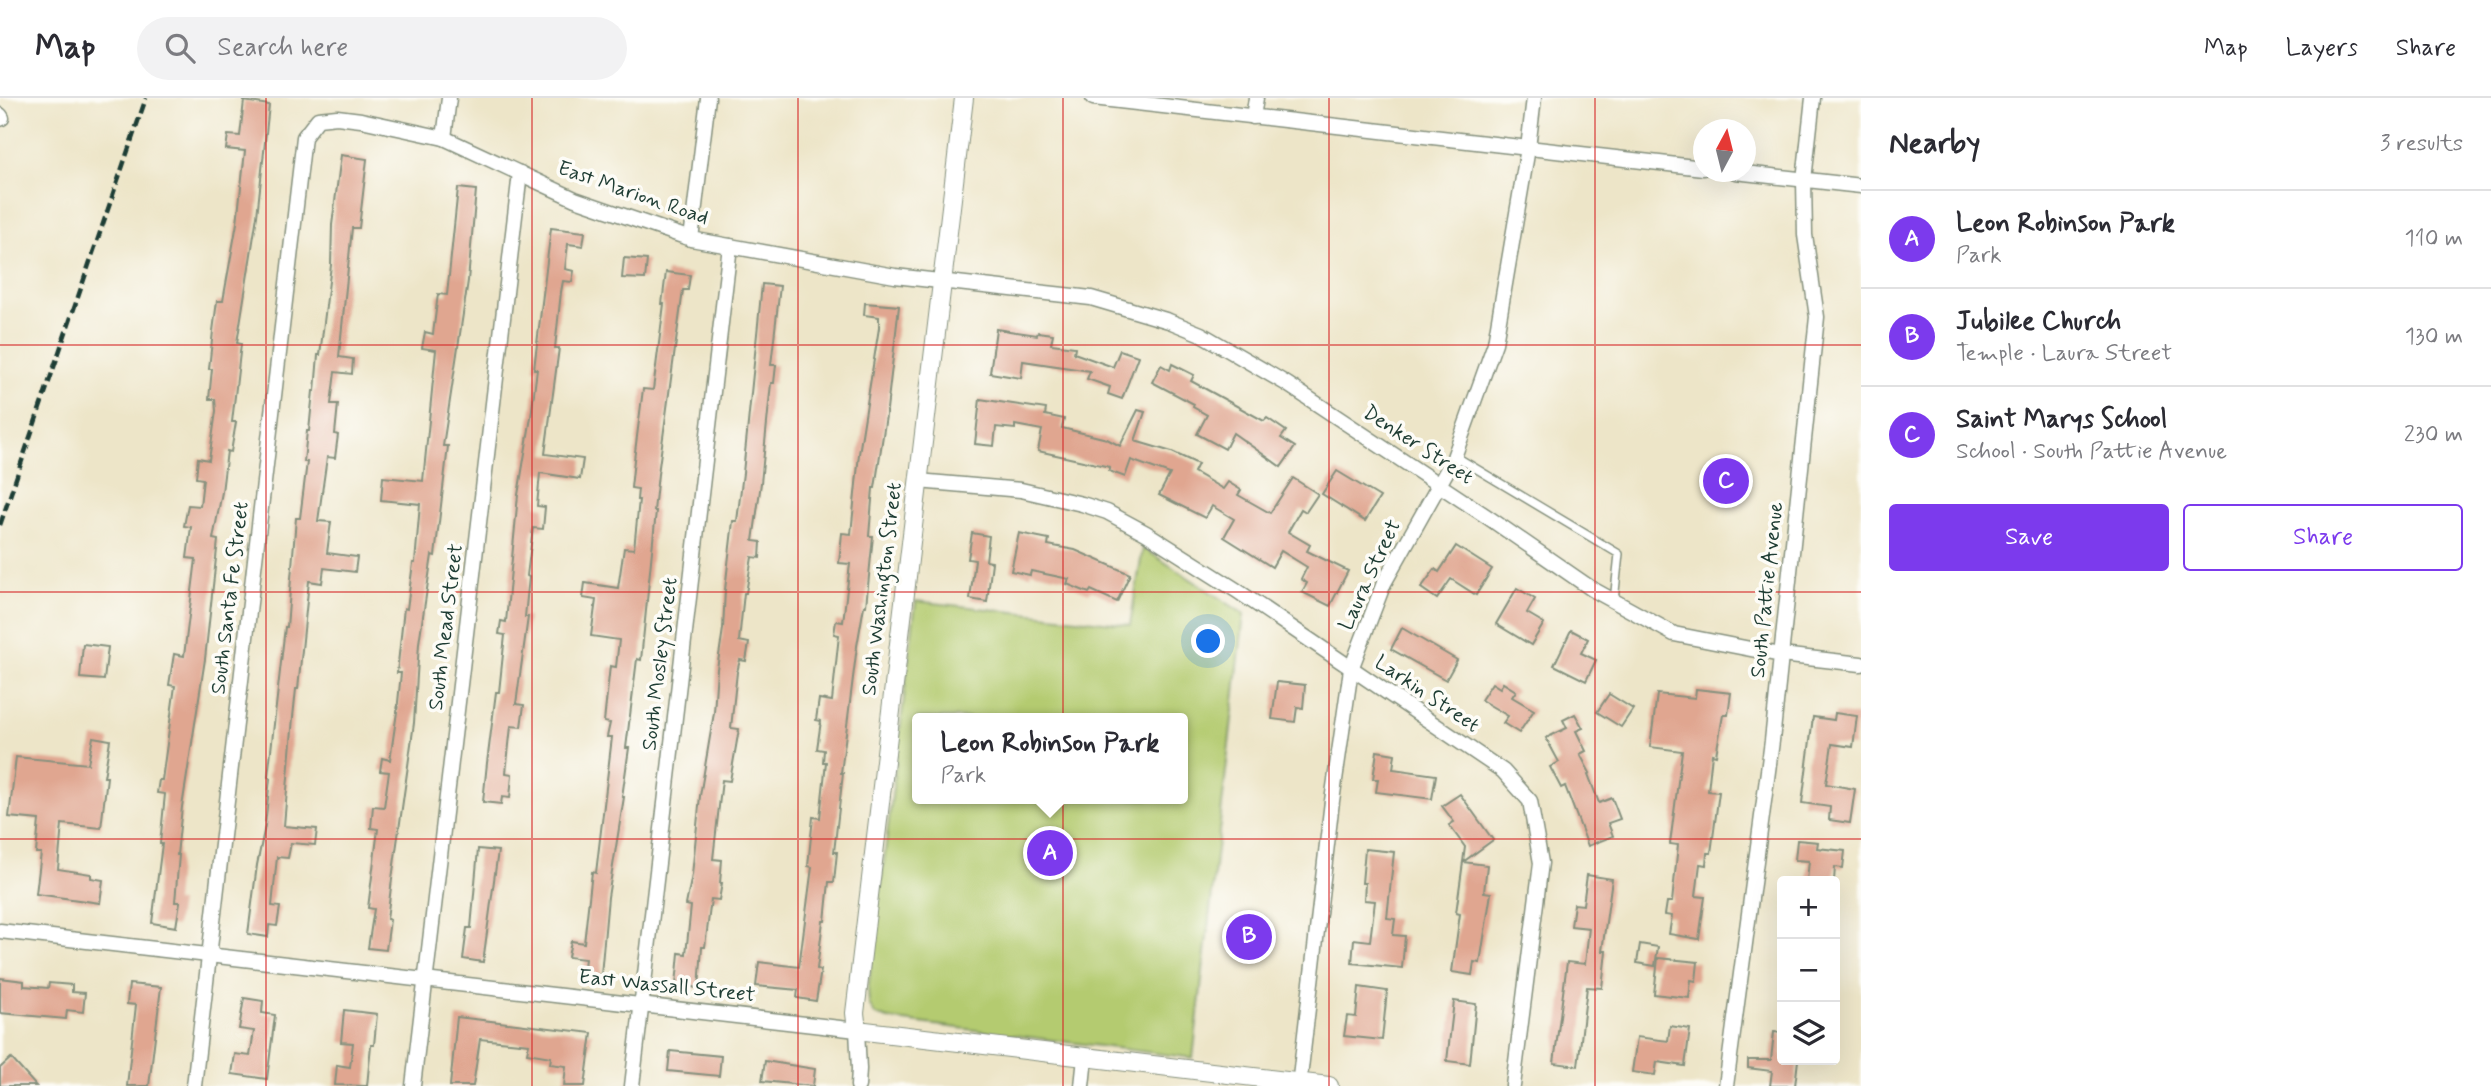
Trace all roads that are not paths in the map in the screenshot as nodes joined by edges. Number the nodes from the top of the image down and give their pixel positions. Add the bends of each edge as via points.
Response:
1 (449, 98) edge
2 (708, 98) edge
3 (964, 98) edge
4 (1093, 98) edge
5 (1256, 98) edge
6 (1534, 98) edge
7 (1813, 98) edge
8 (1116, 99) edge
9 (1253, 117) junction
10 (318, 119) joint
11 (444, 138) junction
12 (1528, 148) junction
13 (1693, 167) edge
14 (520, 173) junction
15 (1756, 174) edge
16 (1804, 180) junction
17 (1861, 186) edge
18 (691, 239) junction
19 (730, 246) junction
20 (942, 281) junction
21 (1454, 456) junction
22 (918, 481) junction
23 (1439, 484) junction
24 (1614, 601) junction
25 (1782, 655) junction
26 (1861, 664) edge
27 (1351, 669) junction
28 (0, 931) edge
29 (209, 956) junction
30 (425, 981) junction
31 (642, 1006) junction
32 (857, 1030) junction
33 (1085, 1058) junction
34 (1299, 1084) edge
35 (194, 1086) edge
36 (413, 1086) edge
37 (632, 1086) edge
38 (858, 1086) edge
39 (1082, 1086) edge
40 (1329, 1086) edge
41 (1513, 1086) edge
42 (1726, 1086) edge

1 - 11 street
2 - 18 street
3 - 20 street, South Washington Street
4 - 8 street
5 - 9 street
6 - 12 street, Laura Street
7 - 16 street, South Pattie Avenue
8 - 9 street
9 - 12 street
10 - 11 street, East Marion Road via 361,120
10 - 29 street, South Santa Fe Street via 304,137
11 - 14 street, East Marion Road
12 - 13 street
12 - 21 street, Laura Street via 1495,342
14 - 18 street, East Marion Road via 575,199
14 - 30 street, South Mead Street
15 - 16 street
16 - 17 street
16 - 25 street, South Pattie Avenue via 1805,235 1817,317
18 - 19 street, East Marion Road
19 - 20 street, East Marion Road
19 - 31 street, South Mosley Street
20 - 22 street, South Washington Street
20 - 23 street, Denker Street via 1091,298 1170,321 1287,384
21 - 23 street, Laura Street
21 - 24 lane via 1619,554
22 - 27 street, Larkin Street via 1021,490 1107,512 1236,590
22 - 32 street, South Washington Street via 855,1013
23 - 24 street, Denker Street
23 - 27 street, Laura Street via 1384,583
24 - 25 street, Denker Street via 1674,634
25 - 26 street, Denker Street
25 - 42 street, South Pattie Avenue
27 - 34 street, Laura Street
27 - 41 street, Larkin Street via 1503,771 1530,801 1541,863
28 - 29 street, East Wassall Street
29 - 30 street, East Wassall Street
29 - 35 street, South Santa Fe Street
30 - 31 street, East Wassall Street
30 - 36 street, South Mead Street
31 - 32 street, East Wassall Street
31 - 37 street, South Mosley Street
32 - 33 street, East Wassall Street
32 - 38 street, South Washington Street
33 - 34 street, East Wassall Street
33 - 39 street
34 - 40 street, East Wassall Street

